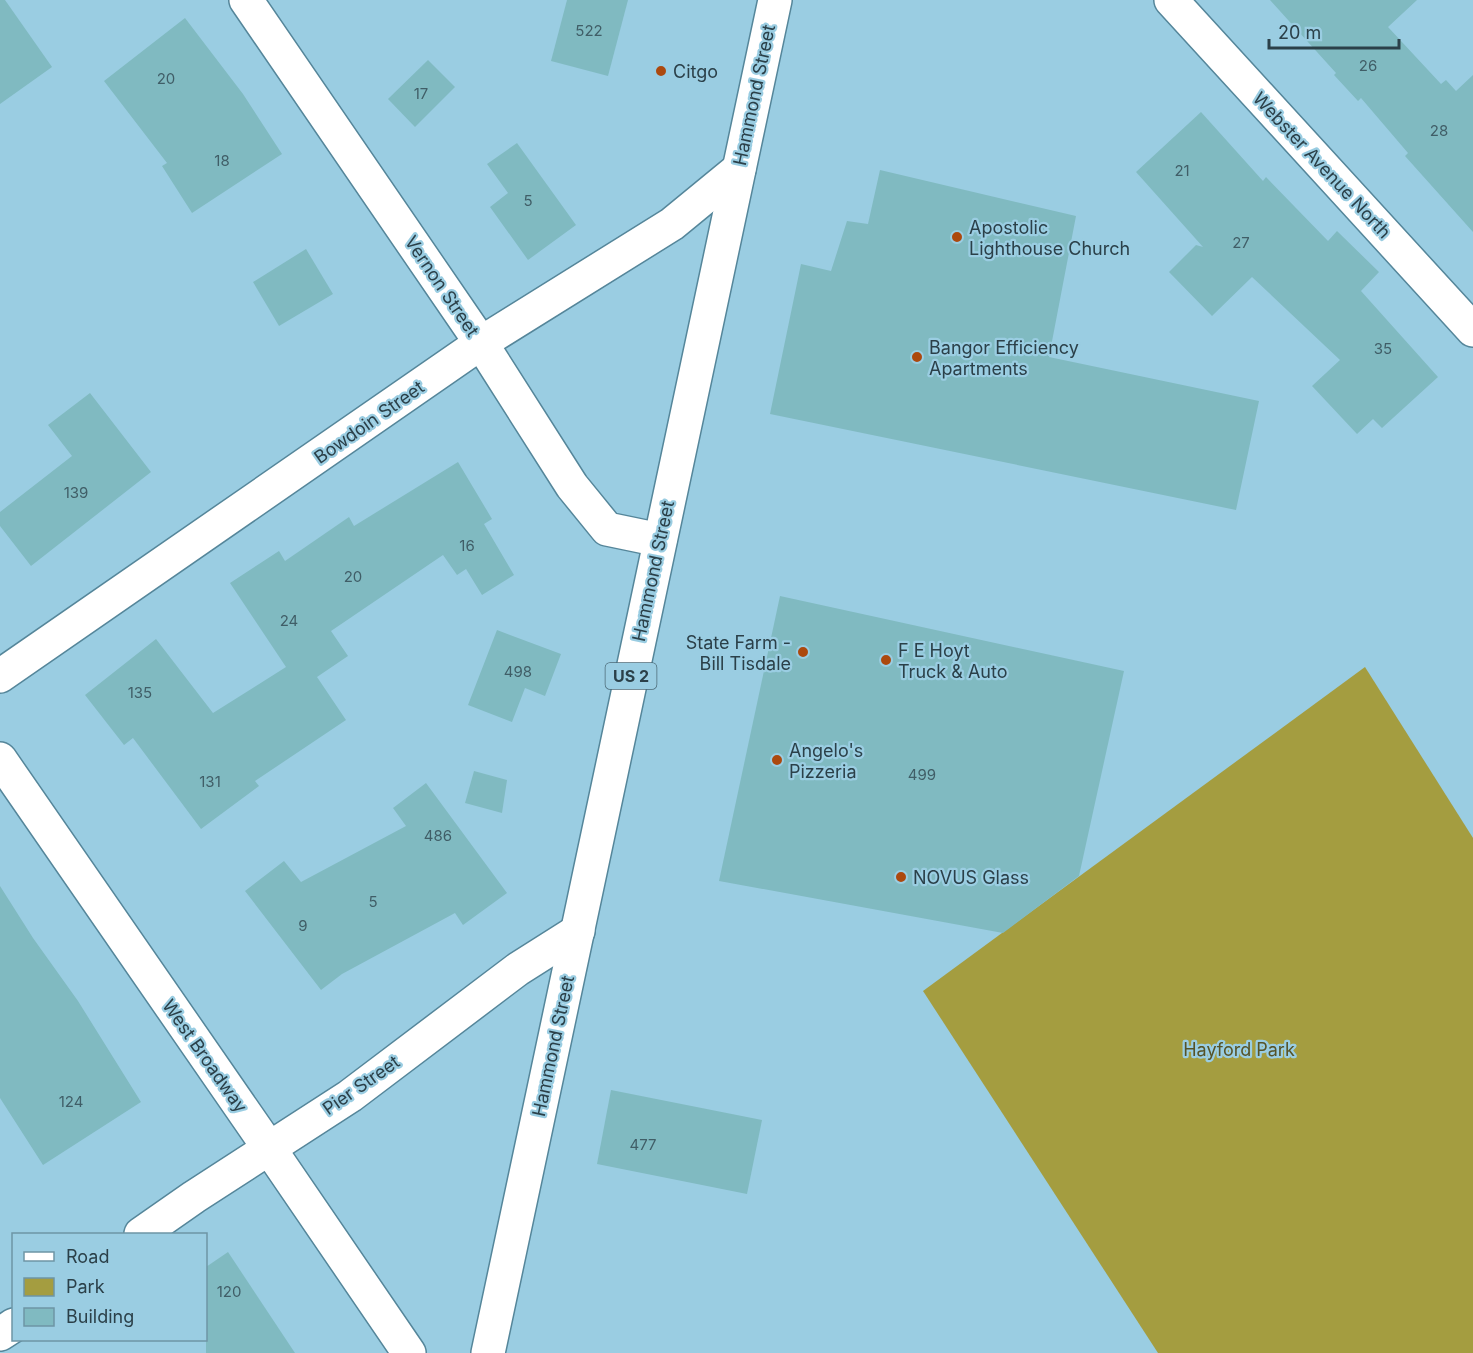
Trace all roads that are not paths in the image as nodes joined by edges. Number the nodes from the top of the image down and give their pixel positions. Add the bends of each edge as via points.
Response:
1 (246, 0) edge
2 (775, 0) edge
3 (1171, 0) edge
4 (739, 169) junction
5 (1473, 330) edge
6 (482, 344) junction
7 (660, 540) junction
8 (0, 676) edge
9 (0, 759) edge
10 (578, 931) junction
11 (269, 1148) junction
12 (142, 1233) edge
13 (409, 1353) edge
14 (488, 1353) edge

1 - 6 street, Vernon Street
2 - 4 street, Hammond Street / US 2
3 - 5 street, Webster Avenue North
4 - 6 street, Bowdoin Street via 672,224
4 - 7 street, Hammond Street / US 2
6 - 7 street, Vernon Street via 572,486 607,529
6 - 8 street, Bowdoin Street
7 - 10 street, Hammond Street / US 2
9 - 11 street, West Broadway
10 - 11 street, Pier Street via 518,969 350,1096
10 - 14 street, Hammond Street / US 2
11 - 12 street, Pier Street
11 - 13 street, West Broadway

